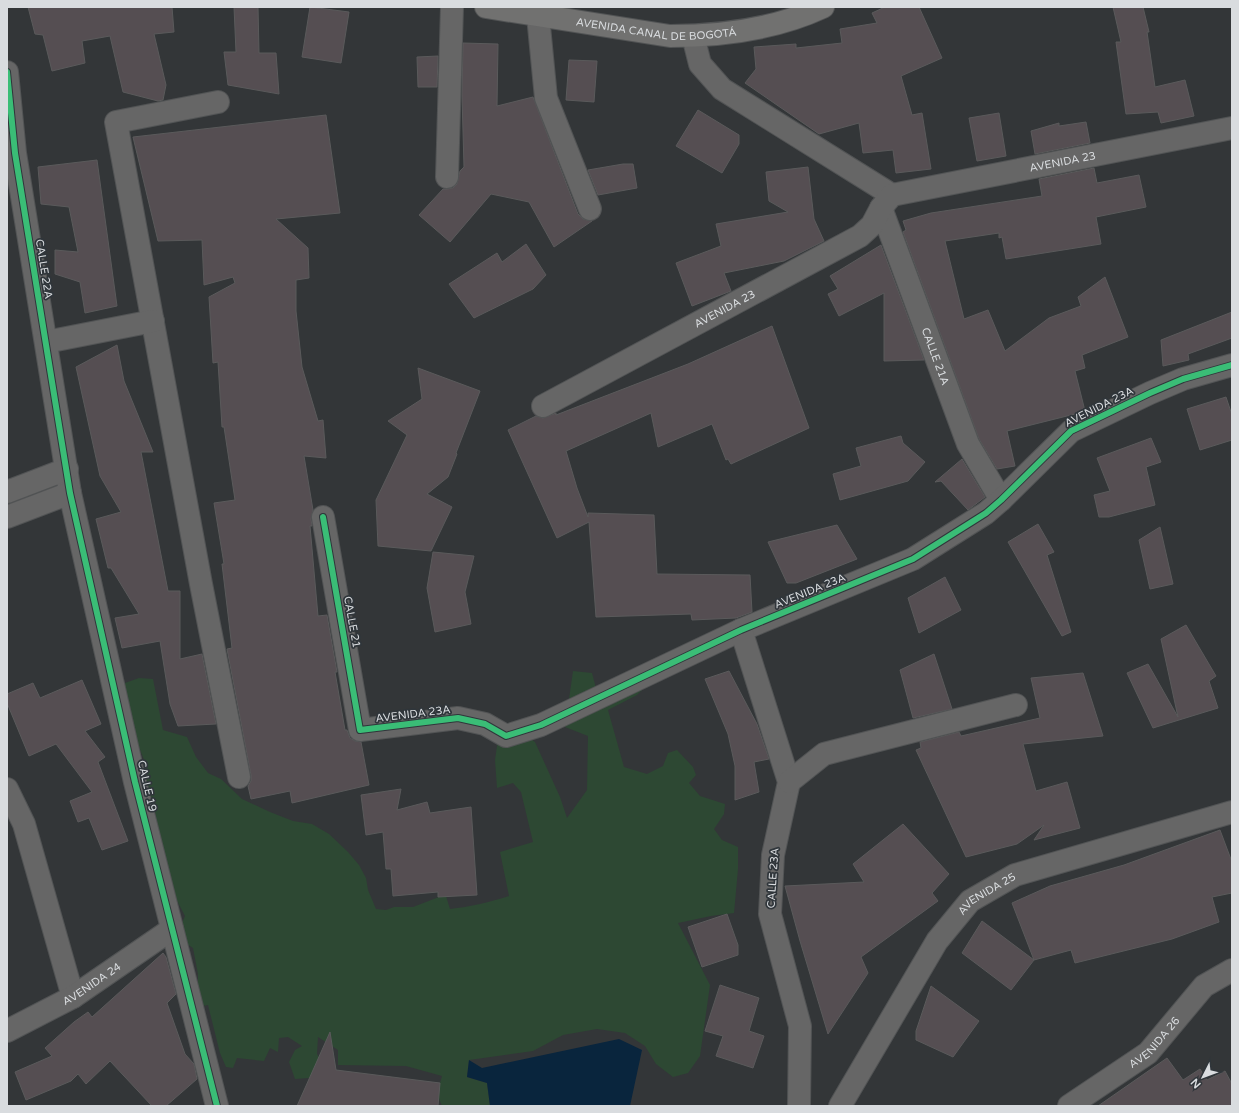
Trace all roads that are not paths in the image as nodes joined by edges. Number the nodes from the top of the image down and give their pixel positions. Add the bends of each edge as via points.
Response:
1 (452, 7) edge
2 (486, 7) edge
3 (823, 7) edge
4 (538, 16) junction
5 (693, 36) junction
6 (7, 72) edge
7 (218, 102) dead end
8 (1232, 128) edge
9 (447, 177) dead end
10 (886, 201) junction
11 (590, 209) dead end
12 (153, 321) junction
13 (46, 342) junction
14 (1232, 365) edge
15 (543, 406) dead end
16 (67, 469) junction
17 (7, 492) edge
18 (70, 493) junction
19 (1001, 500) junction
20 (7, 517) edge
21 (323, 517) dead end
22 (741, 630) junction
23 (1016, 705) dead end
24 (360, 730) joint
25 (239, 777) dead end
26 (790, 782) junction
27 (7, 790) edge
28 (1232, 812) edge
29 (172, 929) junction
30 (1232, 970) edge
31 (73, 997) junction
32 (7, 1031) edge
33 (217, 1106) edge
34 (798, 1106) edge
35 (840, 1106) edge
36 (1069, 1106) edge

1 - 9 street
2 - 4 main road, AVENIDA CANAL DE BOGOTÁ
3 - 5 main road, AVENIDA CANAL DE BOGOTÁ via 770,25
4 - 5 main road, AVENIDA CANAL DE BOGOTÁ via 670,36
4 - 11 street via 546,98
5 - 10 street via 700,64 722,89
6 - 13 street, CALLE 22A via 15,153
7 - 12 street via 116,122
8 - 10 street, AVENIDA 23
10 - 15 street, AVENIDA 23 via 872,225 860,236
10 - 19 street, CALLE 21A via 968,444
12 - 13 street
12 - 25 street via 199,576
13 - 16 street, CALLE 22A
14 - 19 street, AVENIDA 23A via 1182,379 1071,431
16 - 17 street
16 - 18 street, CALLE 19
18 - 20 street
18 - 29 street, CALLE 19 via 135,782
19 - 22 street, AVENIDA 23A via 986,513 913,560
21 - 24 street, CALLE 21
22 - 24 street, AVENIDA 23A via 541,725 506,736 485,724 458,718
22 - 26 street
23 - 26 street via 824,754
26 - 34 street, CALLE 23A via 773,856 770,914 800,1026
27 - 31 street via 24,824
28 - 35 street, AVENIDA 25 via 1016,875 970,901 937,941
29 - 31 street, AVENIDA 24
29 - 33 street, CALLE 19
30 - 36 street, AVENIDA 26 via 1204,986 1148,1053
31 - 32 street, AVENIDA 24

